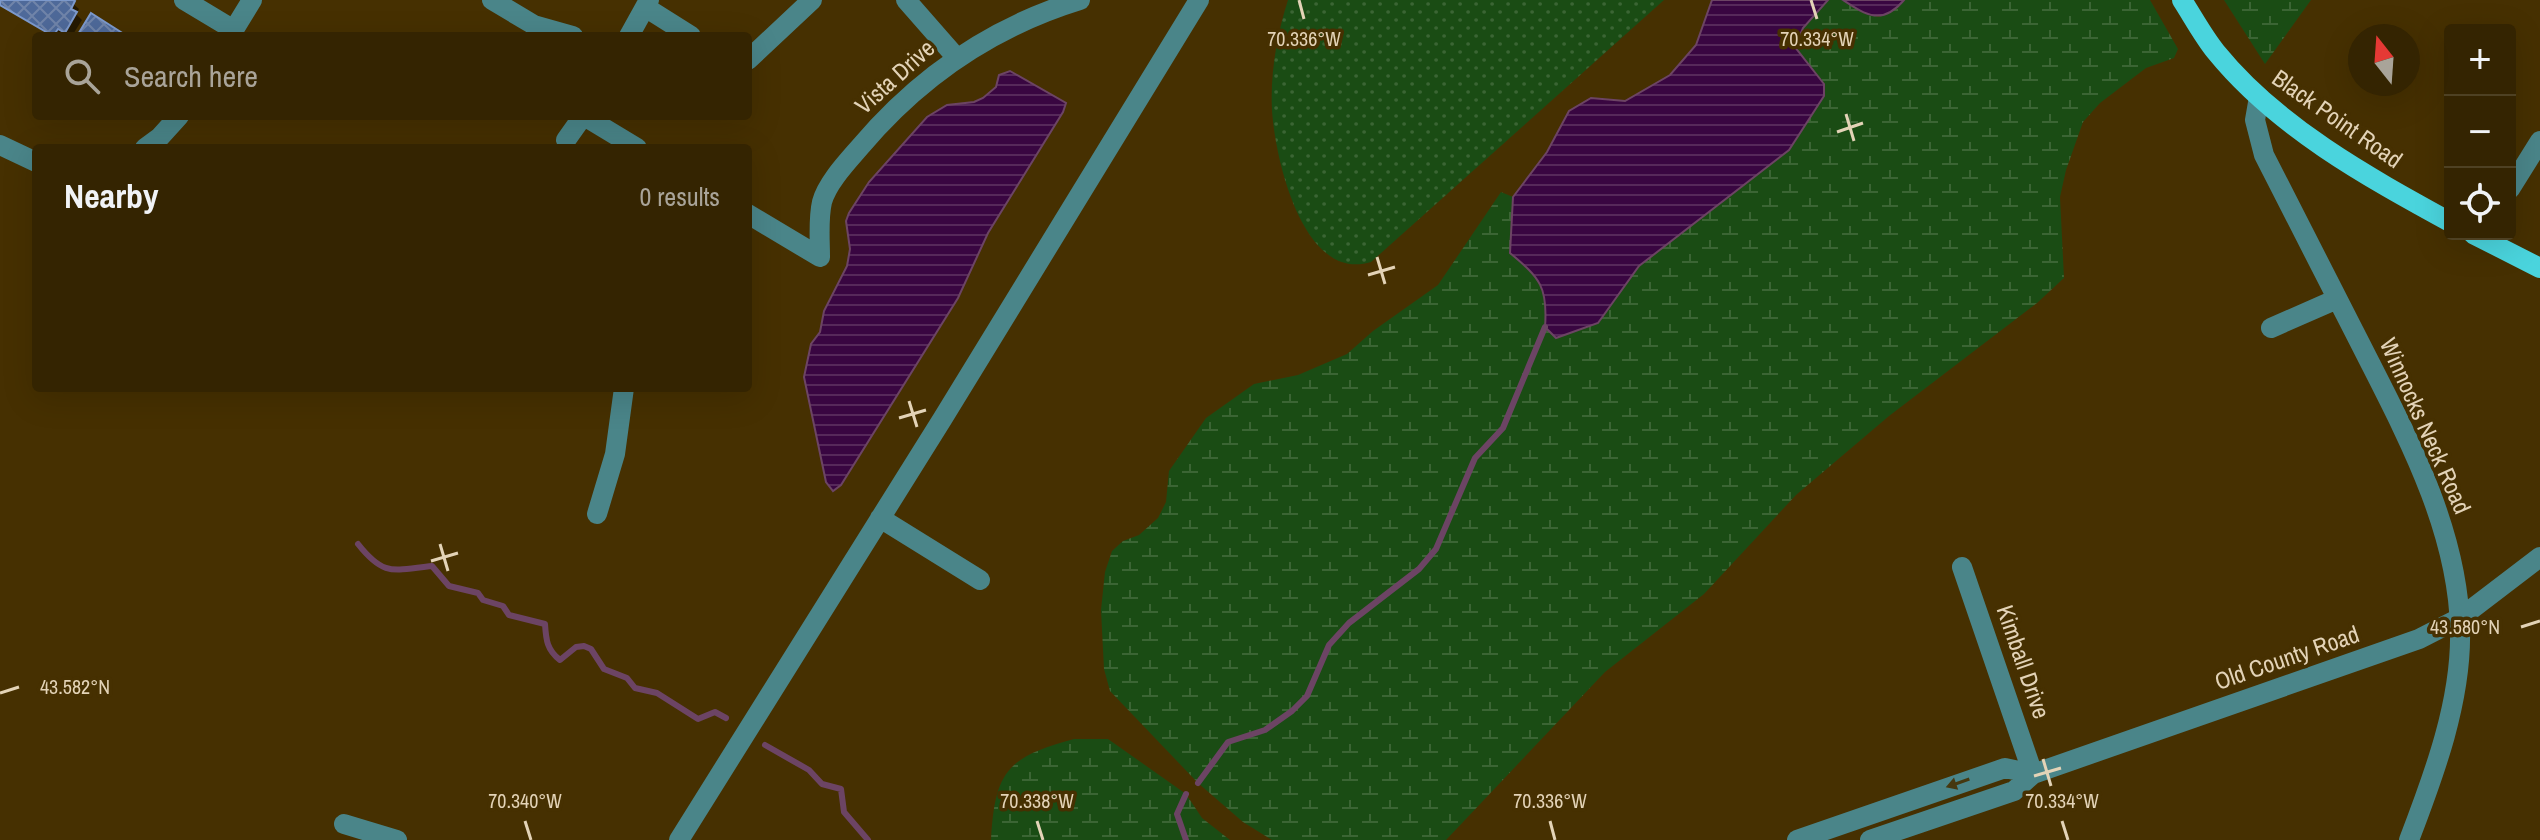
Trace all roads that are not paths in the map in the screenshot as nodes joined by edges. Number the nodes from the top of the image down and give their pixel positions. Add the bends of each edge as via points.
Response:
1 (184, 0) edge
2 (252, 0) edge
3 (492, 0) edge
4 (812, 0) edge
5 (906, 0) edge
6 (1080, 0) edge
7 (1199, 0) edge
8 (2182, 0) edge
9 (647, 4) edge
10 (231, 32) edge
11 (233, 32) edge
12 (559, 32) edge
13 (631, 32) edge
14 (686, 32) edge
15 (752, 56) edge
16 (956, 57) junction
17 (2259, 97) junction
18 (175, 120) edge
19 (580, 120) edge
20 (590, 120) edge
21 (566, 140) dead end
22 (2540, 141) edge
23 (150, 144) edge
24 (630, 144) edge
25 (0, 145) edge
26 (32, 160) edge
27 (2516, 179) edge
28 (752, 216) edge
29 (2444, 219) edge
30 (2488, 240) edge
31 (2540, 268) edge
32 (2337, 299) junction
33 (2271, 328) dead end
34 (623, 392) edge
35 (597, 514) dead end
36 (880, 518) junction
37 (2540, 557) edge
38 (1962, 567) dead end
39 (980, 580) dead end
40 (2460, 618) junction
41 (2033, 774) junction
42 (1898, 804) junction
43 (344, 824) dead end
44 (1908, 827) junction
45 (397, 840) edge
46 (679, 840) edge
47 (1797, 840) edge
48 (1870, 840) edge
49 (2409, 840) edge

1 - 10 street
2 - 11 street
3 - 12 street via 534,25
4 - 15 street
5 - 16 street
6 - 16 street, Vista Drive via 1009,27
7 - 36 street
8 - 17 main road, Black Point Road via 2215,51
9 - 13 street
9 - 14 street
16 - 28 street, Vista Drive via 885,118 850,158 822,202 820,257
17 - 29 main road, Black Point Road via 2334,153
17 - 32 street, Winnocks Neck Road via 2255,120 2264,155
18 - 23 street
19 - 21 street
20 - 24 street
22 - 27 street
25 - 26 street
30 - 31 main road
32 - 33 street
32 - 40 street, Winnocks Neck Road via 2419,464 2450,556
34 - 35 street via 615,454
36 - 39 street
36 - 46 street
37 - 40 street, Old County Road
38 - 41 street, Kimball Drive
40 - 41 street, Old County Road via 2361,661
40 - 49 street, Winnocks Neck Road via 2445,733
41 -> 42 street, Old County Road via 2005,768
41 - 44 street, Old County Road via 2014,791
42 - 44 street
42 - 47 street, Old County Road
43 - 45 street
44 - 48 street, Old County Road

